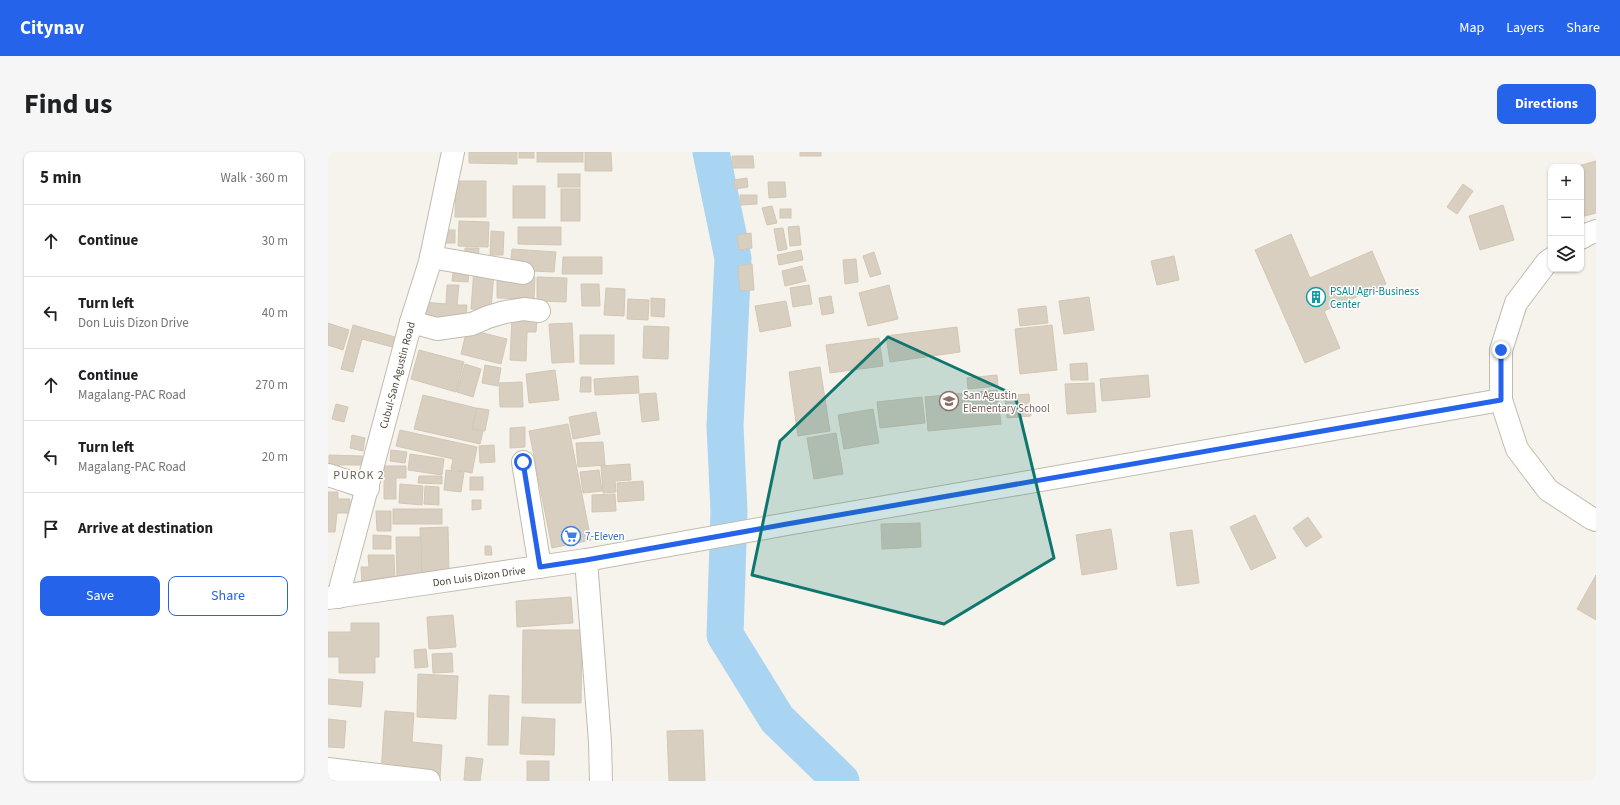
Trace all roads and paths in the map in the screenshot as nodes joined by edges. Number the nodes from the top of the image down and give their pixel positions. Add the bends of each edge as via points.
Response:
1 (453, 152) edge
2 (1596, 231) edge
3 (1584, 236) edge
4 (431, 257) junction
5 (1548, 261) edge
6 (523, 273) dead end
7 (539, 311) dead end
8 (411, 322) junction
9 (1501, 400) junction
10 (523, 462) dead end
11 (328, 475) edge
12 (368, 488) junction
13 (1596, 520) edge
14 (586, 560) junction
15 (540, 567) junction
16 (333, 598) edge
17 (328, 769) edge
18 (429, 781) edge
19 (601, 781) edge

1 - 4 street, Cubul-San Agustin Road
2 - 3 street
4 - 6 street
4 - 8 street, Cubul-San Agustin Road
5 - 9 street via 1516,303 1501,350
7 - 8 street via 524,309 506,312 472,324 437,329
8 - 12 street, Cubul-San Agustin Road
9 - 13 street via 1517,449 1548,490
9 - 14 street, Don Luis Dizon Drive
10 - 15 street
11 - 12 street
12 - 16 street, Cubul-San Agustin Road
14 - 15 street, Don Luis Dizon Drive
14 - 19 street
15 - 16 street, Don Luis Dizon Drive
17 - 18 street

